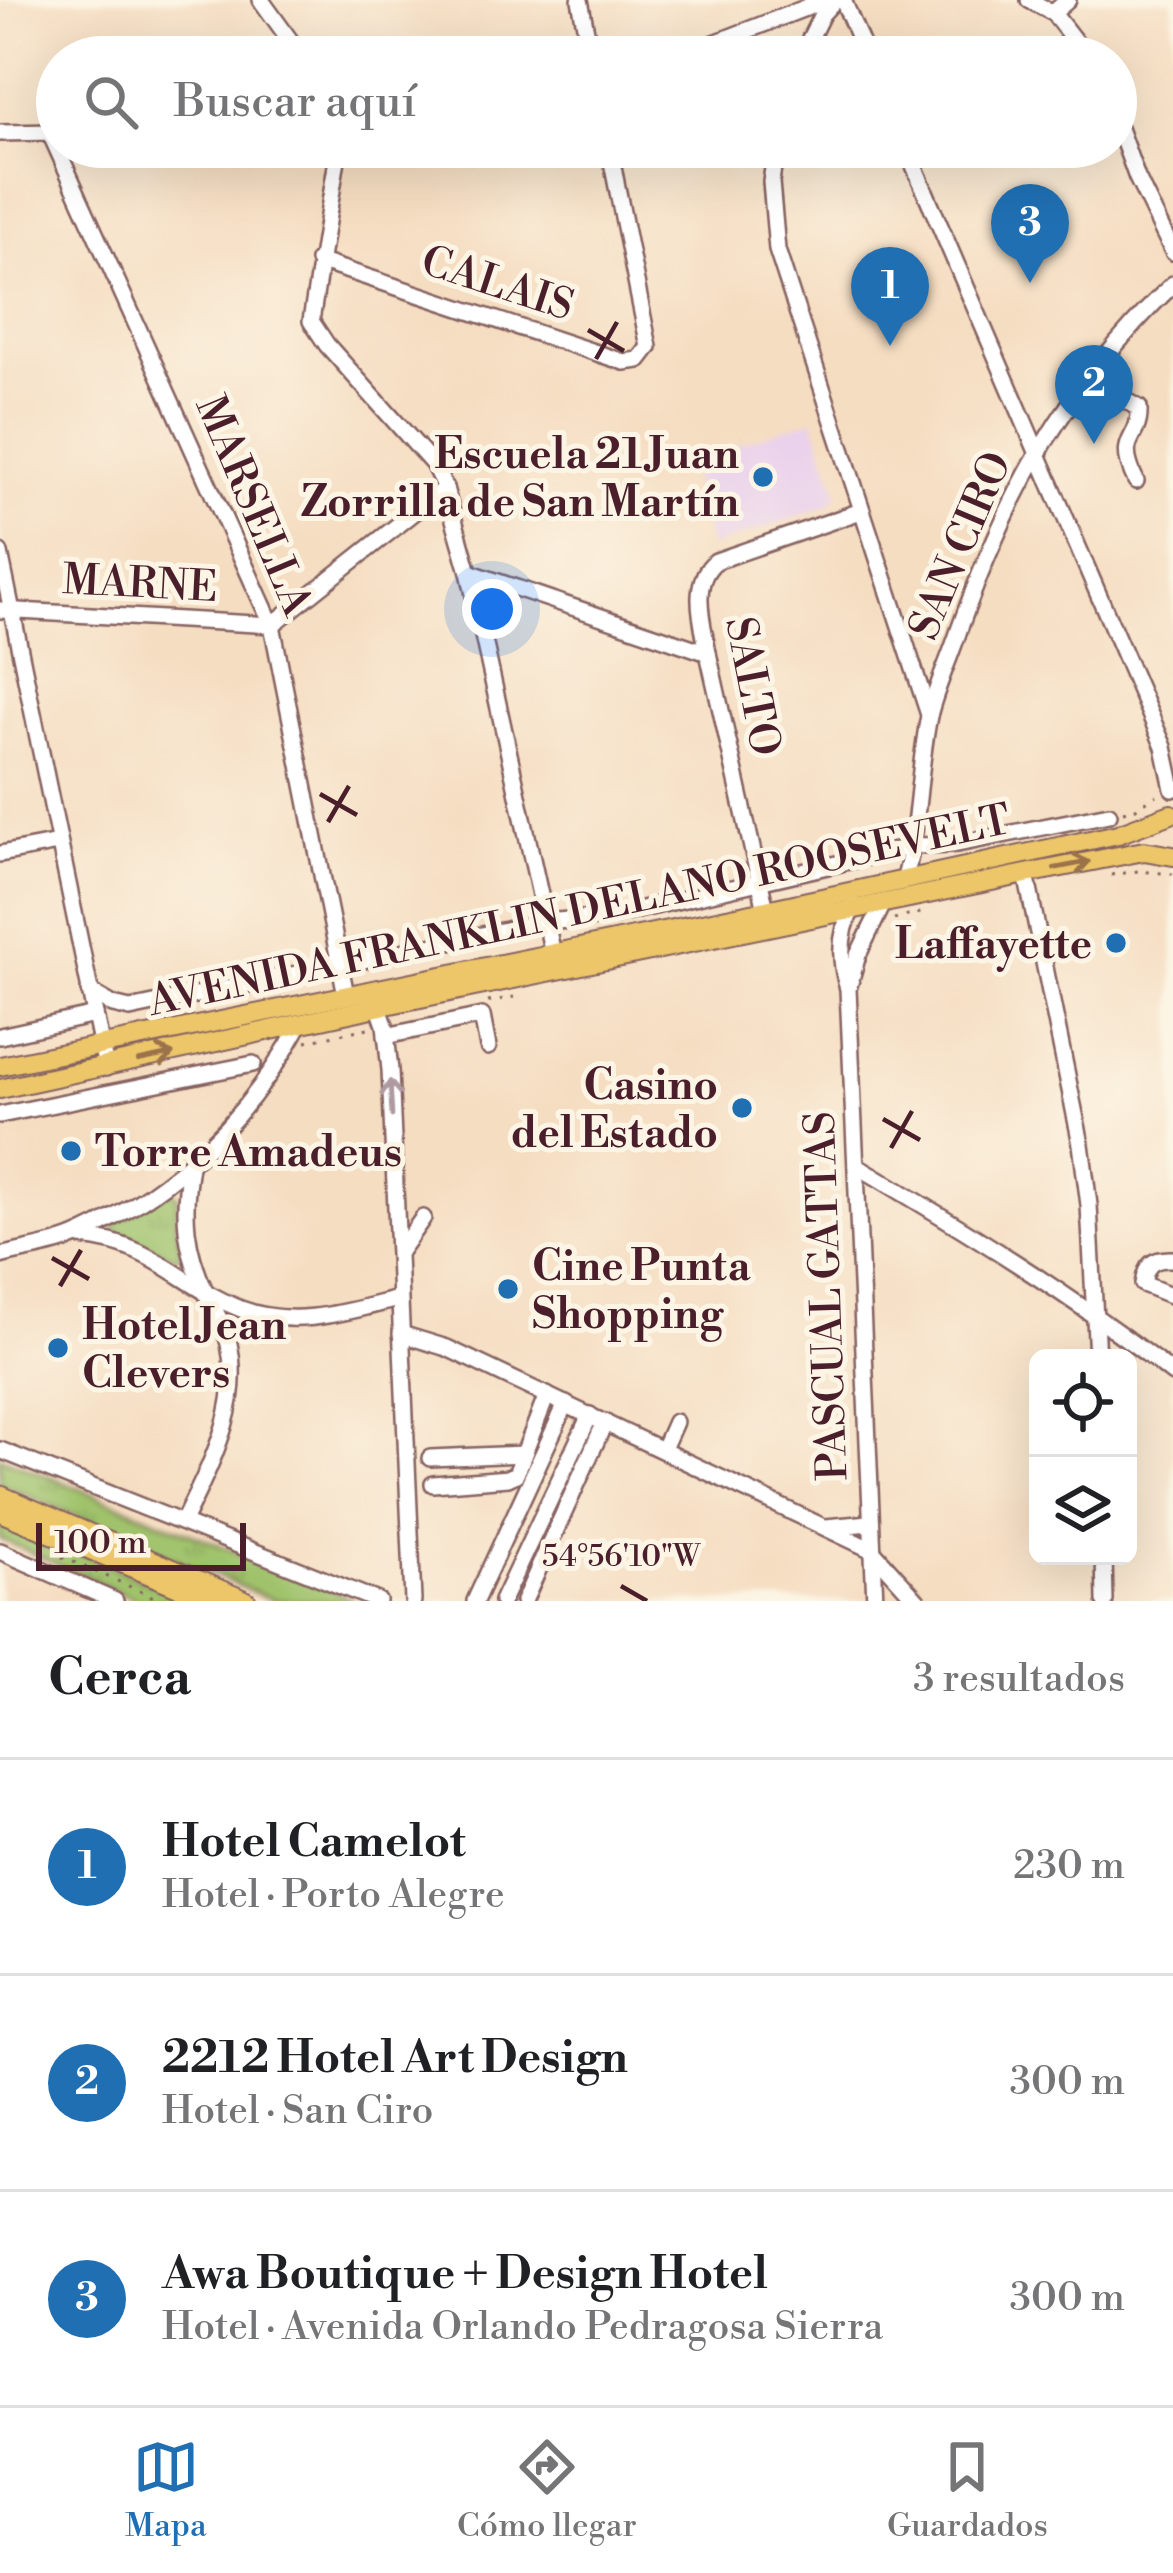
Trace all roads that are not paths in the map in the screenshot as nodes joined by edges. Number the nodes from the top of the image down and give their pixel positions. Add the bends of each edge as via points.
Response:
1 (261, 0) edge
2 (580, 0) edge
3 (835, 0) edge
4 (1029, 0) edge
5 (1068, 0) edge
6 (1053, 13) junction
7 (287, 36) edge
8 (587, 36) edge
9 (736, 36) edge
10 (811, 36) edge
11 (855, 36) edge
12 (1071, 36) edge
13 (36, 132) edge
14 (0, 133) edge
15 (70, 168) edge
16 (335, 168) edge
17 (613, 168) edge
18 (773, 168) edge
19 (915, 168) edge
20 (1133, 168) edge
21 (1173, 252) edge
22 (318, 261) junction
23 (1173, 284) edge
24 (1087, 378) junction
25 (1037, 452) junction
26 (1136, 481) dead end
27 (445, 488) junction
28 (862, 511) junction
29 (0, 554) edge
30 (469, 572) junction
31 (6, 611) edge
32 (272, 625) junction
33 (708, 653) junction
34 (929, 715) junction
35 (1168, 753) edge
36 (1173, 789) edge
37 (1172, 813) edge
38 (1109, 814) dead end
39 (58, 844) junction
40 (914, 845) junction
41 (0, 854) edge
42 (1173, 854) edge
43 (928, 874) junction
44 (1026, 874) junction
45 (905, 878) junction
46 (759, 882) junction
47 (884, 904) junction
48 (766, 910) junction
49 (851, 910) junction
50 (544, 922) junction
51 (553, 954) junction
52 (340, 968) junction
53 (848, 989) junction
54 (89, 991) junction
55 (346, 995) junction
56 (94, 1015) junction
57 (381, 1015) junction
58 (300, 1024) junction
59 (0, 1036) edge
60 (247, 1038) junction
61 (101, 1044) junction
62 (488, 1047) dead end
63 (253, 1064) junction
64 (0, 1066) edge
65 (106, 1068) junction
66 (0, 1089) edge
67 (260, 1089) junction
68 (0, 1115) edge
69 (856, 1165) junction
70 (190, 1166) junction
71 (397, 1216) junction
72 (77, 1237) junction
73 (398, 1255) junction
74 (0, 1256) edge
75 (1173, 1259) edge
76 (204, 1288) junction
77 (1173, 1296) edge
78 (398, 1299) junction
79 (1096, 1314) junction
80 (401, 1334) junction
81 (1097, 1349) edge
82 (1173, 1374) edge
83 (547, 1395) junction
84 (566, 1404) junction
85 (597, 1419) junction
86 (675, 1421) dead end
87 (663, 1449) junction
88 (0, 1450) edge
89 (523, 1454) junction
90 (430, 1458) dead end
91 (433, 1484) dead end
92 (0, 1495) edge
93 (0, 1512) edge
94 (183, 1522) junction
95 (870, 1522) junction
96 (826, 1527) junction
97 (872, 1550) junction
98 (0, 1551) edge
99 (1104, 1565) edge
100 (115, 1601) edge
101 (212, 1601) edge
102 (247, 1601) edge
103 (378, 1601) edge
104 (413, 1601) edge
105 (475, 1601) edge
106 (502, 1601) edge
107 (524, 1601) edge
108 (874, 1601) edge
109 (918, 1601) edge
110 (1105, 1601) edge

1 - 7 street
2 - 8 street
3 - 9 street
3 - 10 street
3 - 11 street
4 - 6 street
5 - 6 street
6 - 12 street
13 - 14 street
15 - 32 street, MARSELLA
16 - 22 street
17 - 22 street, CALAIS via 649,347 639,360 624,362
18 - 28 street via 777,250
19 - 25 street
20 - 21 street
22 - 27 street via 310,321 434,464
23 - 24 street, SAN CIRO
24 - 25 street, SAN CIRO
24 - 26 street via 1138,408 1125,444
25 - 34 street, SAN CIRO via 998,526
25 - 35 street
27 - 30 street
27 - 32 street, MARNE
28 - 33 street, SALTO via 706,568
28 - 34 street
29 - 31 street
30 - 33 street
30 - 50 street
31 - 32 street, MARNE
31 - 39 street
32 - 52 street, MARSELLA
33 - 46 street, SALTO
34 - 40 street, SAN CIRO
35 - 36 street
37 - 42 main road via 1166,834
37 - 43 main road, AVENIDA FRANKLIN DELANO ROOSEVELT via 1118,834
38 - 40 street, AVENIDA FRANKLIN DELANO ROOSEVELT
39 - 41 street
39 - 54 street
40 - 45 street, SAN CIRO
40 - 46 street, AVENIDA FRANKLIN DELANO ROOSEVELT
44 -> 42 main road, AVENIDA FRANKLIN DELANO ROOSEVELT via 1144,851
43 - 45 main road, AVENIDA FRANKLIN DELANO ROOSEVELT
43 - 49 street via 867,895
44 - 47 main road, AVENIDA FRANKLIN DELANO ROOSEVELT
44 - 79 street via 1081,1144
45 - 48 main road, AVENIDA FRANKLIN DELANO ROOSEVELT
46 - 48 street, SALTO
46 - 50 street, AVENIDA FRANKLIN DELANO ROOSEVELT via 607,917
47 - 49 main road, AVENIDA FRANKLIN DELANO ROOSEVELT
47 - 53 street, PASCUAL GATTAS
48 - 51 main road, AVENIDA FRANKLIN DELANO ROOSEVELT
49 - 53 street, PASCUAL GATTAS via 842,929
49 - 57 main road, AVENIDA FRANKLIN DELANO ROOSEVELT
50 - 51 street
50 - 52 street, AVENIDA FRANKLIN DELANO ROOSEVELT
51 - 57 main road, AVENIDA FRANKLIN DELANO ROOSEVELT
52 - 54 street, AVENIDA FRANKLIN DELANO ROOSEVELT via 130,1009
52 - 55 street, MARSELLA
53 - 69 street, PASCUAL GATTAS
54 - 56 street
55 - 57 main road, AVENIDA FRANKLIN DELANO ROOSEVELT
55 - 61 main road, AVENIDA FRANKLIN DELANO ROOSEVELT
56 - 59 street, AVENIDA FRANKLIN DELANO ROOSEVELT
56 - 61 street
57 - 58 main road, AVENIDA FRANKLIN DELANO ROOSEVELT
57 - 62 street via 482,1010
71 -> 57 street
58 - 60 main road, AVENIDA FRANKLIN DELANO ROOSEVELT
58 - 67 street
60 - 63 street
65 -> 60 main road, AVENIDA FRANKLIN DELANO ROOSEVELT
61 - 64 main road, AVENIDA FRANKLIN DELANO ROOSEVELT
61 - 65 street
63 - 67 street
63 - 68 street
65 - 66 main road, AVENIDA FRANKLIN DELANO ROOSEVELT
67 - 70 street
69 - 79 street
69 - 95 street, PASCUAL GATTAS
70 - 72 street
70 - 76 street via 185,1231
71 - 73 street
71 - 73 street via 423,1218
72 - 74 street
72 - 76 street via 136,1249
73 - 78 street
75 - 77 street via 1155,1260 1144,1284
76 - 78 street via 242,1310 299,1319
76 - 94 street via 228,1339 229,1408
78 - 80 street
79 - 81 street
79 - 82 street
80 - 83 street
80 - 104 street
83 - 84 street
83 - 89 street
84 - 85 street
84 - 105 street
85 - 87 street
85 - 106 street
85 - 107 street
86 - 87 street
87 - 96 street
88 - 94 street
89 - 90 street
89 - 91 street via 508,1478
92 - 102 main road
93 - 101 main road
94 - 103 street
95 - 96 street
95 - 97 street, PASCUAL GATTAS
96 - 97 street
97 - 108 street, PASCUAL GATTAS
97 - 109 street
98 - 100 street
99 - 110 street

